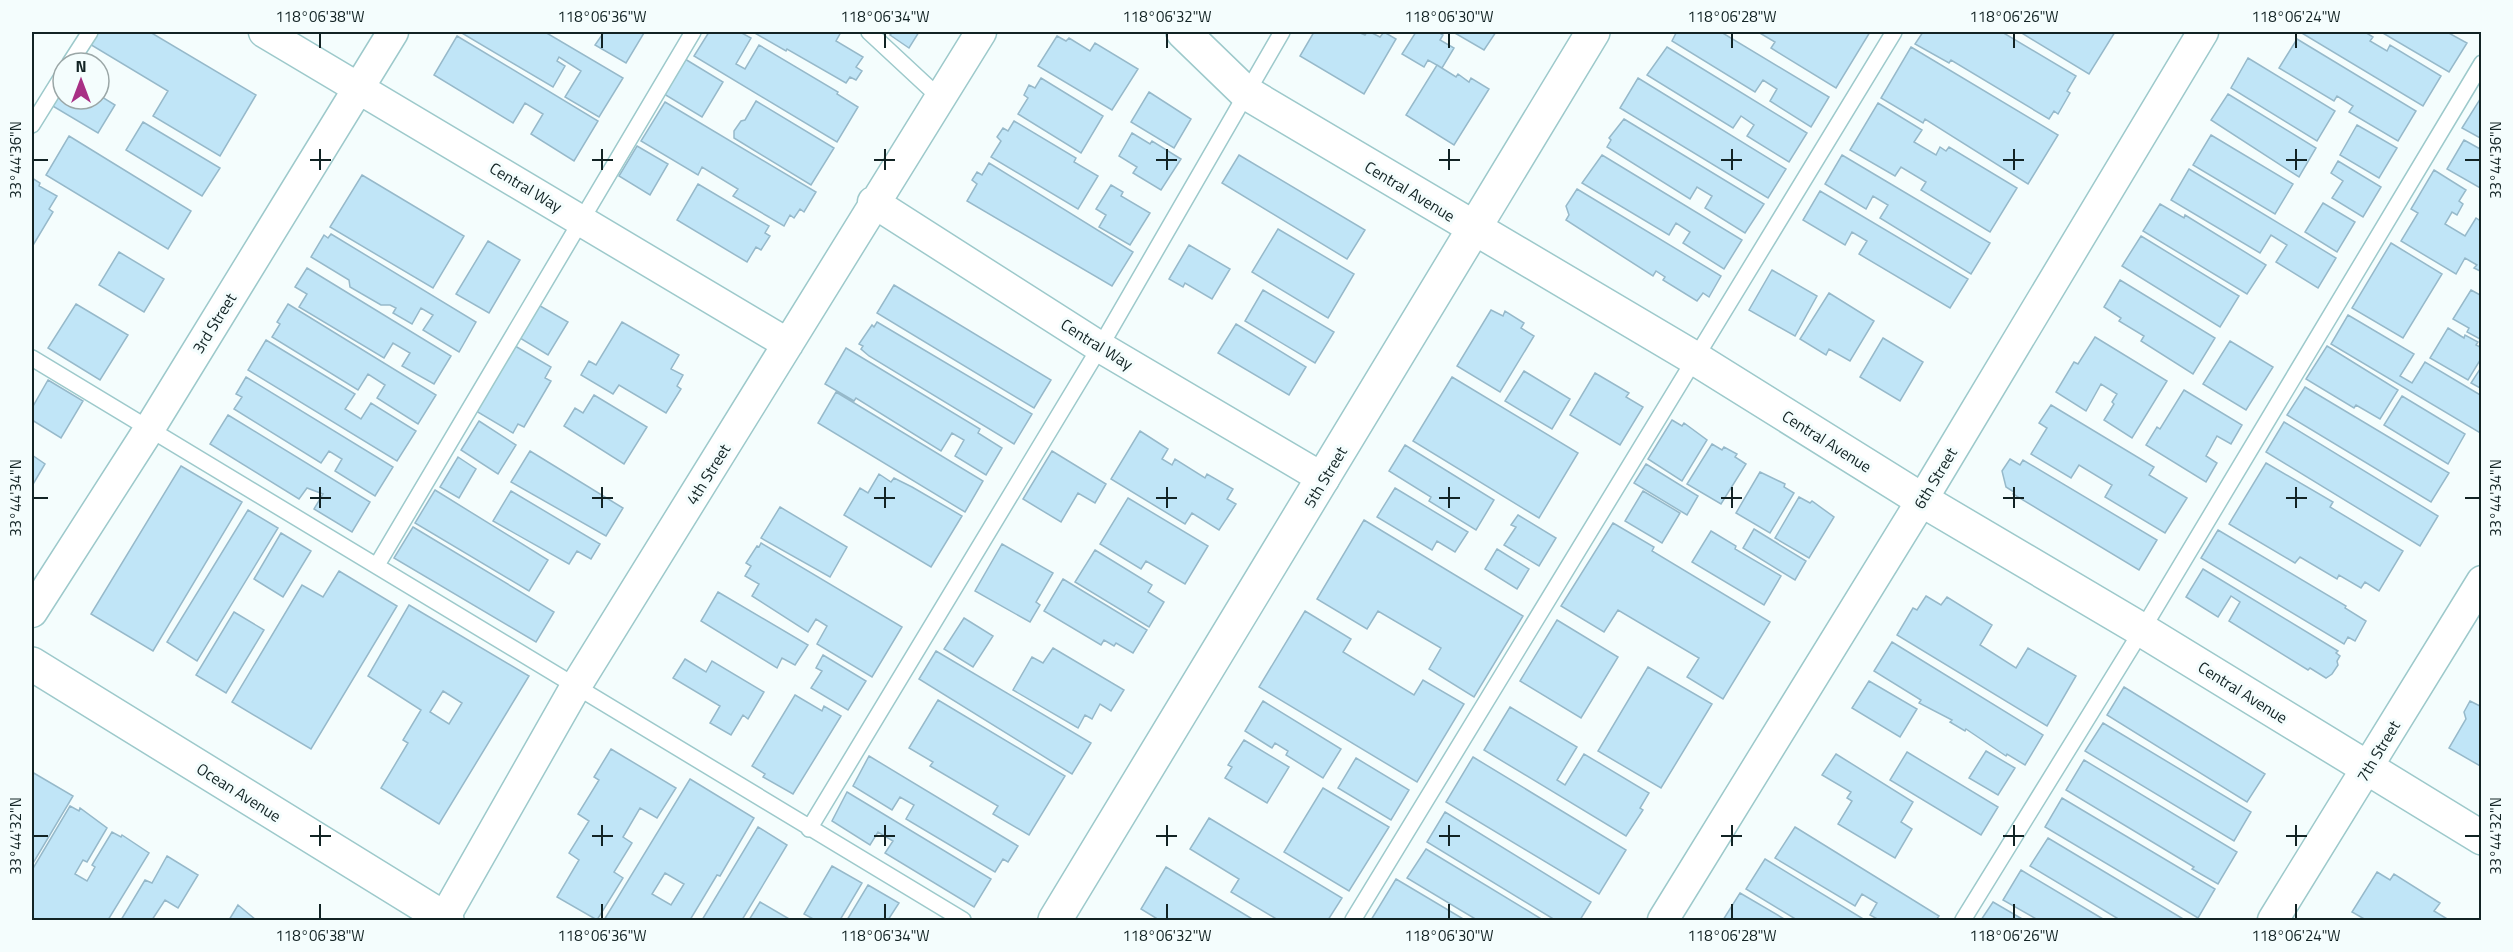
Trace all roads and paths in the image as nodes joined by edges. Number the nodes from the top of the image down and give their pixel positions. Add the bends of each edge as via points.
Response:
1 (90, 32) edge
2 (264, 32) edge
3 (393, 32) edge
4 (693, 32) edge
5 (869, 32) edge
6 (981, 32) edge
7 (1184, 32) edge
8 (1282, 32) edge
9 (1593, 32) edge
10 (1894, 32) edge
11 (2203, 32) edge
12 (78, 51) edge
13 (2481, 63) edge
14 (358, 88) junction
15 (1245, 92) junction
16 (51, 94) edge
17 (940, 98) junction
18 (32, 125) edge
19 (873, 202) junction
20 (581, 220) junction
21 (1472, 228) junction
22 (788, 344) junction
23 (1100, 347) junction
24 (32, 358) edge
25 (1696, 359) junction
26 (148, 431) junction
27 (1324, 479) junction
28 (1922, 500) junction
29 (377, 565) junction
30 (2481, 581) edge
31 (32, 612) edge
32 (2142, 630) junction
33 (32, 664) edge
34 (576, 686) junction
35 (2367, 769) junction
36 (809, 828) junction
37 (2481, 838) edge
38 (444, 920) edge
39 (963, 921) edge
40 (1055, 921) edge
41 (1353, 921) edge
42 (1663, 921) edge
43 (1963, 921) edge
44 (2273, 921) edge

1 - 12 lane
2 - 14 street, Central Way
3 - 14 street, 3rd Street
4 - 20 lane
5 - 17 lane
6 - 17 street, 4th Street
7 - 15 street, Central Avenue
8 - 15 lane
9 - 21 street, 5th Street
10 - 25 lane
11 - 28 street, 6th Street
13 - 32 lane
14 - 20 street, Central Way
14 - 26 street, 3rd Street
15 - 21 street, Central Avenue
15 - 23 lane
16 - 18 lane
17 - 19 street, 4th Street
19 - 22 street, 4th Street
19 - 23 street, Central Way
20 - 22 street, Central Way
20 - 29 lane
21 - 25 street, Central Avenue
21 - 27 street, 5th Street
22 - 34 street, 4th Street
23 - 27 street, Central Way
23 - 36 lane
24 - 26 lane
25 - 28 street, Central Avenue
25 - 41 lane
26 - 29 lane
26 - 31 street, 3rd Street
27 - 40 street, 5th Street
28 - 32 street, Central Avenue
28 - 42 street, 6th Street
29 - 34 lane
30 - 35 street, 7th Street
32 - 35 street, Central Avenue
32 - 43 lane
33 - 38 street, Ocean Avenue
34 - 36 lane
34 - 38 street, 4th Street
35 - 37 street, Central Avenue
35 - 44 street, 7th Street
36 - 39 lane

